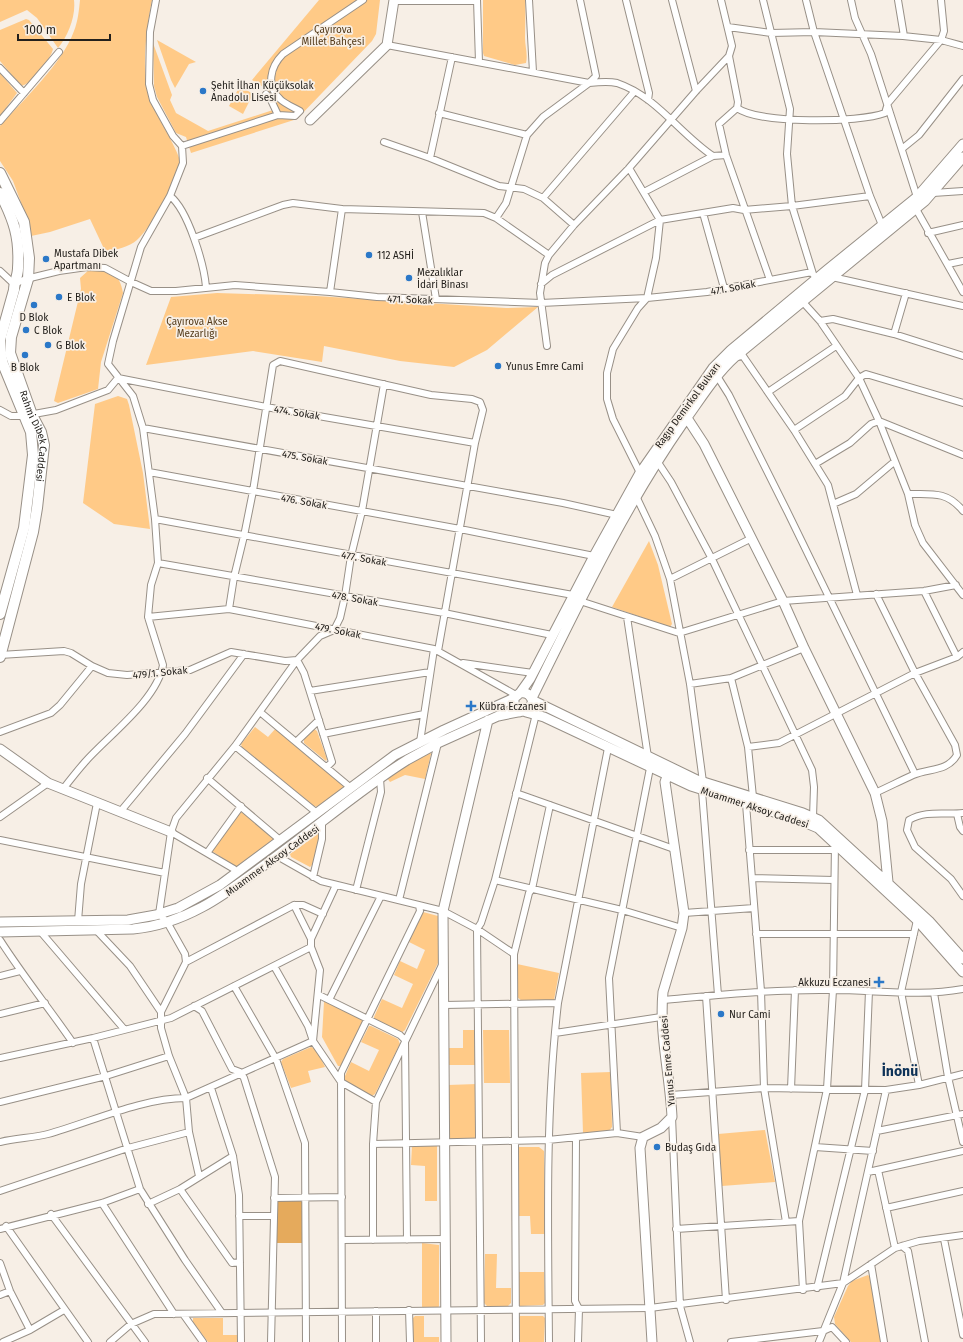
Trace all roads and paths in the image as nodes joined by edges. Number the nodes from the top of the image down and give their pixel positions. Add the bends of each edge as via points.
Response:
1 (156, 0) edge
2 (363, 0) edge
3 (477, 0) edge
4 (529, 0) edge
5 (580, 0) edge
6 (626, 0) edge
7 (672, 0) edge
8 (721, 0) edge
9 (763, 0) edge
10 (806, 0) edge
11 (851, 0) edge
12 (898, 0) edge
13 (941, 0) edge
14 (394, 1) edge
15 (728, 27) junction
16 (814, 32) junction
17 (772, 33) junction
18 (862, 34) junction
19 (904, 36) junction
20 (941, 40) junction
21 (387, 45) junction
22 (963, 46) edge
23 (59, 52) dead end
24 (729, 56) junction
25 (452, 57) junction
26 (479, 62) junction
27 (0, 68) edge
28 (533, 72) junction
29 (963, 79) edge
30 (590, 83) junction
31 (696, 91) junction
32 (634, 92) junction
33 (24, 93) junction
34 (266, 94) dead end
35 (648, 100) junction
36 (888, 103) junction
37 (737, 108) junction
38 (439, 113) junction
39 (278, 115) junction
40 (671, 119) junction
41 (789, 119) junction
42 (310, 120) dead end
43 (844, 120) junction
44 (0, 121) edge
45 (527, 135) junction
46 (384, 142) dead end
47 (963, 144) edge
48 (182, 146) junction
49 (903, 148) junction
50 (726, 155) junction
51 (713, 156) junction
52 (963, 157) edge
53 (430, 158) junction
54 (629, 168) junction
55 (0, 173) edge
56 (511, 187) junction
57 (963, 191) edge
58 (644, 192) junction
59 (0, 193) edge
60 (933, 193) junction
61 (170, 196) junction
62 (870, 196) junction
63 (917, 197) junction
64 (543, 198) junction
65 (792, 206) junction
66 (342, 209) junction
67 (916, 209) junction
68 (744, 210) junction
69 (422, 212) junction
70 (703, 213) junction
71 (496, 218) junction
72 (660, 220) junction
73 (574, 225) junction
74 (963, 225) edge
75 (882, 226) junction
76 (928, 233) junction
77 (194, 238) junction
78 (549, 255) junction
79 (963, 261) edge
80 (948, 264) junction
81 (0, 271) edge
82 (832, 277) junction
83 (28, 279) junction
84 (770, 280) junction
85 (815, 280) junction
86 (131, 282) junction
87 (14, 284) junction
88 (541, 284) junction
89 (206, 287) junction
90 (724, 288) junction
91 (330, 292) junction
92 (963, 292) edge
93 (906, 293) junction
94 (647, 298) junction
95 (799, 298) junction
96 (436, 300) junction
97 (541, 303) junction
98 (963, 306) edge
99 (820, 321) junction
100 (894, 334) junction
101 (0, 340) edge
102 (547, 346) dead end
103 (836, 346) junction
104 (963, 356) edge
105 (735, 357) junction
106 (717, 376) junction
107 (118, 378) junction
108 (859, 378) junction
109 (384, 384) junction
110 (768, 392) junction
111 (963, 403) edge
112 (266, 407) junction
113 (0, 410) edge
114 (28, 415) junction
115 (687, 418) junction
116 (879, 421) junction
117 (378, 426) junction
118 (142, 428) junction
119 (794, 430) junction
120 (476, 443) junction
121 (259, 449) junction
122 (963, 455) edge
123 (657, 461) junction
124 (894, 462) junction
125 (815, 464) junction
126 (370, 469) junction
127 (148, 472) junction
128 (640, 472) junction
129 (468, 486) junction
130 (253, 491) junction
131 (908, 494) junction
132 (636, 496) junction
133 (955, 501) junction
134 (833, 504) junction
135 (963, 505) edge
136 (362, 511) junction
137 (963, 511) edge
138 (616, 515) junction
139 (155, 520) junction
140 (460, 529) junction
141 (244, 536) junction
142 (750, 539) junction
143 (351, 556) junction
144 (594, 556) junction
145 (712, 559) junction
146 (158, 563) junction
147 (451, 574) junction
148 (234, 577) junction
149 (670, 579) junction
150 (956, 585) junction
151 (924, 591) junction
152 (876, 594) junction
153 (857, 595) junction
154 (963, 595) edge
155 (345, 596) junction
156 (577, 598) junction
157 (829, 598) junction
158 (783, 601) junction
159 (229, 609) junction
160 (0, 614) edge
161 (444, 614) junction
162 (739, 615) junction
163 (148, 617) junction
164 (627, 617) junction
165 (334, 630) junction
166 (679, 633) junction
167 (552, 635) junction
168 (804, 648) junction
169 (436, 650) junction
170 (963, 652) edge
171 (244, 654) junction
172 (0, 656) edge
173 (957, 657) junction
174 (297, 660) junction
175 (459, 663) junction
176 (92, 666) junction
177 (762, 666) junction
178 (430, 672) junction
179 (162, 673) junction
180 (533, 673) junction
181 (915, 673) junction
182 (731, 678) junction
183 (690, 684) junction
184 (310, 691) junction
185 (876, 694) junction
186 (517, 695) junction
187 (532, 699) junction
188 (260, 712) junction
189 (523, 712) junction
190 (836, 713) junction
191 (424, 714) junction
192 (536, 714) junction
193 (319, 720) junction
194 (488, 720) junction
195 (0, 732) edge
196 (796, 733) junction
197 (323, 734) junction
198 (296, 742) junction
199 (420, 742) junction
200 (438, 743) junction
201 (234, 746) junction
202 (748, 747) junction
203 (608, 748) junction
204 (0, 749) edge
205 (648, 758) junction
206 (327, 767) junction
207 (650, 768) junction
208 (669, 772) junction
209 (915, 774) junction
210 (207, 778) junction
211 (380, 779) junction
212 (48, 783) junction
213 (702, 786) junction
214 (351, 788) junction
215 (63, 789) junction
216 (516, 793) junction
217 (875, 793) junction
218 (753, 798) junction
219 (97, 803) junction
220 (746, 804) junction
221 (550, 805) junction
222 (241, 806) junction
223 (120, 812) junction
224 (317, 813) junction
225 (960, 814) edge
226 (813, 816) junction
227 (0, 817) edge
228 (594, 820) junction
229 (322, 823) junction
230 (171, 832) junction
231 (963, 832) edge
232 (637, 836) junction
233 (0, 840) edge
234 (280, 840) junction
235 (835, 847) junction
236 (674, 849) junction
237 (750, 850) junction
238 (207, 853) junction
239 (277, 856) junction
240 (87, 858) junction
241 (165, 873) junction
242 (236, 874) junction
243 (313, 877) junction
244 (752, 878) junction
245 (495, 880) junction
246 (834, 880) junction
247 (888, 882) junction
248 (336, 885) junction
249 (532, 889) junction
250 (356, 890) junction
251 (381, 896) junction
252 (963, 896) edge
253 (399, 900) junction
254 (578, 900) junction
255 (294, 905) junction
256 (419, 905) junction
257 (754, 908) junction
258 (622, 910) junction
259 (443, 911) junction
260 (712, 911) junction
261 (684, 913) junction
262 (159, 914) junction
263 (323, 914) junction
264 (917, 920) junction
265 (78, 921) junction
266 (0, 922) edge
267 (167, 922) junction
268 (682, 928) junction
269 (477, 929) junction
270 (96, 930) junction
271 (40, 931) junction
272 (0, 932) edge
273 (756, 934) junction
274 (834, 934) junction
275 (914, 934) junction
276 (311, 939) junction
277 (0, 940) edge
278 (311, 947) junction
279 (514, 954) junction
280 (963, 959) edge
281 (444, 961) junction
282 (186, 962) junction
283 (274, 966) junction
284 (20, 971) junction
285 (963, 972) edge
286 (0, 976) edge
287 (234, 986) junction
288 (795, 990) junction
289 (833, 990) junction
290 (963, 990) edge
291 (761, 991) junction
292 (869, 991) junction
293 (901, 992) junction
294 (934, 993) junction
295 (319, 995) junction
296 (718, 995) junction
297 (706, 996) junction
298 (329, 1000) junction
299 (662, 1000) junction
300 (45, 1003) junction
301 (558, 1003) junction
302 (478, 1004) junction
303 (514, 1004) junction
304 (444, 1005) junction
305 (194, 1006) junction
306 (161, 1012) junction
307 (0, 1014) edge
308 (661, 1017) junction
309 (368, 1019) junction
310 (160, 1021) junction
311 (612, 1024) junction
312 (124, 1029) junction
313 (555, 1033) junction
314 (93, 1038) junction
315 (405, 1040) junction
316 (312, 1041) junction
317 (73, 1043) junction
318 (169, 1056) junction
319 (0, 1058) edge
320 (276, 1059) junction
321 (240, 1072) junction
322 (963, 1074) edge
323 (106, 1076) junction
324 (948, 1077) junction
325 (341, 1082) junction
326 (919, 1085) junction
327 (210, 1088) junction
328 (764, 1088) junction
329 (791, 1089) junction
330 (827, 1089) junction
331 (865, 1090) junction
332 (886, 1090) junction
333 (712, 1092) junction
334 (671, 1095) junction
335 (186, 1098) junction
336 (0, 1102) edge
337 (376, 1102) junction
338 (116, 1112) junction
339 (960, 1114) edge
340 (672, 1117) junction
341 (877, 1131) junction
342 (189, 1132) junction
343 (617, 1134) junction
344 (643, 1137) junction
345 (576, 1138) junction
346 (548, 1140) junction
347 (515, 1141) junction
348 (0, 1142) edge
349 (479, 1142) junction
350 (963, 1142) edge
351 (445, 1143) junction
352 (373, 1144) junction
353 (406, 1144) junction
354 (815, 1147) junction
355 (128, 1148) junction
356 (850, 1150) junction
357 (873, 1151) junction
358 (963, 1152) edge
359 (233, 1156) junction
360 (878, 1170) junction
361 (868, 1172) junction
362 (199, 1176) junction
363 (140, 1189) junction
364 (180, 1189) junction
365 (0, 1191) edge
366 (963, 1191) edge
367 (342, 1197) junction
368 (274, 1198) junction
369 (306, 1198) junction
370 (102, 1203) junction
371 (148, 1204) junction
372 (886, 1208) junction
373 (51, 1214) junction
374 (239, 1216) junction
375 (274, 1216) junction
376 (799, 1221) junction
377 (786, 1222) junction
378 (721, 1226) junction
379 (3, 1227) edge
380 (676, 1229) junction
381 (963, 1235) edge
382 (944, 1238) junction
383 (446, 1239) junction
384 (342, 1240) junction
385 (373, 1240) junction
386 (406, 1240) junction
387 (902, 1246) junction
388 (895, 1248) junction
389 (240, 1262) junction
390 (0, 1263) edge
391 (871, 1264) junction
392 (843, 1283) junction
393 (817, 1288) junction
394 (803, 1290) junction
395 (10, 1291) junction
396 (0, 1295) edge
397 (726, 1300) junction
398 (680, 1306) junction
399 (650, 1308) junction
400 (549, 1309) junction
401 (578, 1309) junction
402 (64, 1310) junction
403 (409, 1310) junction
404 (446, 1310) junction
405 (481, 1310) junction
406 (516, 1310) junction
407 (342, 1311) junction
408 (376, 1311) junction
409 (272, 1312) junction
410 (306, 1312) junction
411 (222, 1313) junction
412 (241, 1313) junction
413 (174, 1314) junction
414 (183, 1314) junction
415 (131, 1324) junction
416 (30, 1330) junction
417 (823, 1332) junction
418 (963, 1334) edge
419 (3, 1342) edge
420 (88, 1342) edge
421 (110, 1342) edge
422 (145, 1342) edge
423 (203, 1342) edge
424 (241, 1342) edge
425 (271, 1342) edge
426 (306, 1342) edge
427 (342, 1342) edge
428 (376, 1342) edge
429 (410, 1342) edge
430 (446, 1342) edge
431 (481, 1342) edge
432 (516, 1342) edge
433 (549, 1342) edge
434 (578, 1342) edge
435 (652, 1342) edge
436 (690, 1342) edge
437 (732, 1342) edge
438 (819, 1342) edge
439 (846, 1342) edge
440 (884, 1342) edge
441 (925, 1342) edge

1 - 48 street via 150,32 149,84 152,100 173,136
2 - 39 street via 282,54 277,60 271,73 274,90 280,99 300,111 294,116
3 - 14 street
3 - 26 street
4 - 28 street
5 - 30 street via 596,76
6 - 35 street via 649,93
7 - 31 street
8 - 15 street
9 - 17 street
10 - 16 street
11 - 18 street
12 - 19 street
13 - 20 street via 944,32
14 - 21 main road
15 - 17 street
15 - 24 street via 732,46
16 - 17 street
16 - 18 street
16 - 43 street
17 - 41 street via 790,109
18 - 19 street
18 - 36 street
19 - 20 street
20 - 22 street
20 - 36 street
21 - 25 street
21 - 42 main road
23 - 33 street
24 - 31 street
24 - 37 street
25 - 26 street
25 - 38 street
26 - 28 street
27 - 33 street
28 - 30 street
29 - 49 street via 919,135
30 - 32 street via 617,83
30 - 45 street via 543,117
31 - 40 street
32 - 35 street
32 - 64 street
33 - 44 street
34 - 39 street
35 - 40 street
36 - 43 street via 885,114
36 - 49 street
37 - 41 street via 744,112
37 - 50 street via 719,124
38 - 45 street
38 - 53 street
39 - 48 street
40 - 51 street via 698,146
40 - 54 street
41 - 43 street
41 - 65 street via 787,154
43 - 62 street
45 - 56 street
46 - 53 street
47 - 63 main road, Ragıp Demirkol Bulvarı
48 - 61 street via 183,163
49 - 63 street
50 - 51 street
50 - 68 street
51 - 58 street
52 - 60 main road, Ragıp Demirkol Bulvarı
53 - 56 street via 499,186
54 - 58 street
54 - 73 street
55 - 83 main road, Rahmi Dibek Caddesi via 18,207 26,230
56 - 64 street
56 - 71 street via 506,203
57 - 60 street
58 - 72 street
59 - 87 main road, Rahmi Dibek Caddesi via 14,221 18,236 18,270
60 - 67 main road, Ragıp Demirkol Bulvarı
61 - 77 street via 180,205
61 - 86 street via 141,247
62 - 65 street
62 - 75 street
63 - 75 main road, Ragıp Demirkol Bulvarı
64 - 73 street
65 - 68 street
65 - 85 street
66 - 69 street
66 - 77 street via 283,205
66 - 91 street
67 - 76 street
67 - 82 main road, Ragıp Demirkol Bulvarı
68 - 70 street via 733,208
68 - 84 street
69 - 71 street via 469,211
69 - 96 street
70 - 72 street
70 - 90 street
71 - 78 street
72 - 88 street via 552,275
72 - 94 street via 656,258
73 - 78 street
74 - 76 street
75 - 85 main road, Ragıp Demirkol Bulvarı
76 - 80 street
77 - 89 street
78 - 88 street
79 - 80 street
80 - 92 street
81 - 87 street
82 - 85 main road, Ragıp Demirkol Bulvarı
82 - 93 street
83 - 86 street, 471. Sokak via 59,271 106,268
83 - 87 street, 471. Sokak
83 - 114 main road, Rahmi Dibek Caddesi via 9,348
84 - 85 street, 471. Sokak
84 - 90 street, 471. Sokak
85 - 95 main road, Ragıp Demirkol Bulvarı
86 - 89 street, 471. Sokak via 151,291
86 - 107 street via 108,364
87 - 101 main road, Rahmi Dibek Caddesi
88 - 97 street
89 - 91 street, 471. Sokak via 235,285
90 - 94 street, 471. Sokak
91 - 96 street, 471. Sokak via 377,298
93 - 98 street
93 - 100 street
94 - 97 street, 471. Sokak
94 - 128 street via 613,349 607,373 607,398 614,419
95 - 99 street
95 - 105 main road, Ragıp Demirkol Bulvarı
95 - 128 main road, Ragıp Demirkol Bulvarı via 723,357
96 - 97 street, 471. Sokak
97 - 102 street
99 - 100 street via 833,319
99 - 103 street
100 - 104 street
101 - 114 main road, Rahmi Dibek Caddesi via 3,364
103 - 108 street
103 - 110 street
105 - 106 main road, Ragıp Demirkol Bulvarı
105 - 110 street via 743,356
106 - 115 main road, Ragıp Demirkol Bulvarı
106 - 157 street via 733,402
107 - 112 street, 474. Sokak
107 - 114 street via 108,390 56,410
107 - 118 street via 133,396
108 - 111 street via 866,374
108 - 116 street
108 - 119 street via 845,396
109 - 112 street via 280,361 273,365
109 - 117 street
109 - 120 street via 430,395 480,402 483,410
110 - 119 street
112 - 117 street, 474. Sokak
112 - 121 street
113 - 114 street via 11,416
114 - 160 main road, Rahmi Dibek Caddesi via 32,438 32,462 24,528
114 - 172 main road, Rahmi Dibek Caddesi via 41,432 44,445 37,508
115 - 123 main road, Ragıp Demirkol Bulvarı
115 - 142 main road via 704,444
116 - 122 street
116 - 124 street
116 - 125 street via 871,424 850,443
117 - 120 street, 474. Sokak
117 - 126 street
118 - 121 street, 475. Sokak
118 - 127 street
119 - 125 street
120 - 129 street
121 - 126 street, 475. Sokak
121 - 130 street
123 - 132 main road, Ragıp Demirkol Bulvarı
123 - 145 street
124 - 131 street
124 - 134 street via 856,494
125 - 134 street via 828,485
126 - 129 street, 475. Sokak
126 - 136 street
127 - 130 street, 476. Sokak
127 - 139 street
128 - 138 main road, Ragıp Demirkol Bulvarı
129 - 138 street, 475. Sokak
129 - 140 street
130 - 136 street, 476. Sokak
130 - 141 street
131 - 133 street via 937,494
131 - 150 street via 915,525 923,543
132 - 149 street via 655,536
132 - 156 main road, Ragıp Demirkol Bulvarı
133 - 135 street
133 - 137 street
134 - 153 street
136 - 140 street, 476. Sokak
136 - 143 street
138 - 144 main road, Ragıp Demirkol Bulvarı
139 - 141 street, 477. Sokak
139 - 146 street
140 - 144 street, 476. Sokak
140 - 147 street
141 - 143 street, 477. Sokak
141 - 148 street
142 - 145 street
142 - 158 main road
143 - 147 street, 477. Sokak
143 - 155 street
144 - 156 main road, Ragıp Demirkol Bulvarı
145 - 149 street
145 - 162 street
146 - 148 street, 478. Sokak
146 - 163 street via 151,585
147 - 156 street, 477. Sokak
147 - 161 street
148 - 155 street, 478. Sokak
148 - 159 street
149 - 166 street
150 - 151 street
150 - 154 street
151 - 152 street
151 - 173 street
152 - 153 street
152 - 181 street
153 - 157 street
155 - 161 street, 478. Sokak
155 - 165 street via 340,618
156 - 164 street, 477. Sokak
156 - 167 main road, Ragıp Demirkol Bulvarı
156 - 187 main road, Ragıp Demirkol Bulvarı
157 - 158 street
157 - 185 street
158 - 162 street
158 - 168 main road
159 - 163 street, 479. Sokak
159 - 165 street, 479. Sokak
161 - 167 street, 478. Sokak
161 - 169 street
162 - 166 street
162 - 177 street
163 - 179 street via 164,665
164 - 166 street, 477. Sokak
164 - 205 street
165 - 169 street, 479. Sokak
165 - 174 street via 320,636
166 - 183 street
167 - 180 main road, Ragıp Demirkol Bulvarı
168 - 177 street
168 - 190 main road
169 - 175 street, 479. Sokak
169 - 178 street
170 - 173 street
171 - 174 street, 479/1. Sokak via 285,661
171 - 179 street, 479/1. Sokak via 231,652 190,670
171 - 223 street via 185,734
172 - 176 street, 479/1. Sokak via 64,651
173 - 181 street
174 - 184 street
174 - 188 street
175 - 180 street
175 - 186 street, 479. Sokak
176 - 179 street, 479/1. Sokak via 108,673 127,675
176 - 195 street via 51,713
177 - 182 street
177 - 196 street
178 - 184 street
178 - 191 street
179 - 215 street via 143,703 84,763
180 - 186 main road, Ragıp Demirkol Bulvarı
181 - 185 street
181 - 209 street via 955,745 957,755 941,769
182 - 183 street
182 - 202 street
183 - 213 street
184 - 193 street
185 - 190 street
185 - 209 street
186 - 187 main road via 527,693
186 - 189 main road via 514,707
186 - 199 main road
187 - 189 main road via 532,707
187 - 205 main road
188 - 198 street
188 - 201 street
189 - 192 main road, Muammer Aksoy Caddesi
189 - 194 main road, Muammer Aksoy Caddesi via 504,714
190 - 196 street
190 - 217 main road
191 - 197 street
191 - 199 street
192 - 203 main road, Muammer Aksoy Caddesi
192 - 216 street
193 - 197 street
193 - 198 street
194 - 200 main road, Muammer Aksoy Caddesi
194 - 259 main road
196 - 202 street via 779,743
196 - 226 street via 812,770
197 - 206 street via 332,762
198 - 206 street
199 - 214 main road via 395,755
200 - 211 main road, Muammer Aksoy Caddesi
200 - 253 street
201 - 210 street
201 - 224 street
202 - 218 street
203 - 207 main road, Muammer Aksoy Caddesi
203 - 228 street
204 - 212 main road
205 - 208 main road
206 - 214 street
207 - 208 main road, Muammer Aksoy Caddesi
207 - 232 street
208 - 213 main road
208 - 236 main road, Yunus Emre Caddesi via 665,782
209 - 217 street
210 - 222 street
210 - 230 street via 176,818
211 - 229 main road, Muammer Aksoy Caddesi
211 - 250 street via 381,792
212 - 215 main road
212 - 227 street
213 - 218 main road
213 - 220 main road, Muammer Aksoy Caddesi
213 - 260 street
214 - 224 main road
215 - 219 main road
216 - 221 street
216 - 245 street
217 - 247 main road via 882,821
218 - 226 main road
219 - 223 main road
219 - 240 street
220 - 235 main road, Muammer Aksoy Caddesi via 807,823 823,832
220 - 237 street
221 - 228 street
221 - 249 street
222 - 234 street
222 - 238 street
223 - 230 main road
224 - 234 main road
225 - 231 street via 960,827
225 - 252 street via 917,816 909,820 907,830 915,847 951,879
226 - 247 main road
228 - 232 street
228 - 254 street
229 - 239 main road, Muammer Aksoy Caddesi
229 - 243 street via 322,839
230 - 238 street
230 - 241 street
232 - 236 street
232 - 258 street
233 - 240 street
234 - 242 main road
235 - 237 street
235 - 246 street
235 - 264 main road, Muammer Aksoy Caddesi
236 - 261 main road, Yunus Emre Caddesi
237 - 244 street
238 - 242 street via 234,869
239 - 243 street
239 - 267 main road, Muammer Aksoy Caddesi via 207,906
240 - 241 street
240 - 265 street via 81,884
241 - 262 street
242 - 262 main road via 202,897
243 - 248 street
244 - 246 street
244 - 257 street
245 - 249 street
245 - 269 street
246 - 274 street
247 - 280 main road via 929,920
248 - 250 street
248 - 263 street
249 - 254 street
249 - 279 street
250 - 251 street
251 - 253 street
251 - 298 street
253 - 256 street
254 - 258 street
254 - 301 street
255 - 263 street via 303,905
255 - 276 street
255 - 282 street
256 - 259 street
256 - 309 street via 420,911
257 - 260 street
257 - 273 street
258 - 268 street
258 - 311 street via 609,978
259 - 269 street
259 - 281 main road
260 - 261 street
260 - 296 street
261 - 268 main road, Yunus Emre Caddesi
262 - 265 main road via 128,920
262 - 267 street
263 - 276 street
264 - 275 street
264 - 285 main road, Muammer Aksoy Caddesi
265 - 266 main road
267 - 270 main road, Muammer Aksoy Caddesi via 141,928
267 - 282 street via 185,954
268 - 299 main road, Yunus Emre Caddesi
269 - 279 street
269 - 302 street
270 - 271 main road, Muammer Aksoy Caddesi
270 - 306 street via 130,966
271 - 272 main road, Muammer Aksoy Caddesi
271 - 312 street
273 - 274 street
273 - 291 street
274 - 275 street
274 - 289 street
275 - 293 street
276 - 278 street
277 - 284 street
278 - 283 street
278 - 295 street via 320,970
279 - 303 street
281 - 304 main road
281 - 315 street
282 - 306 street
283 - 287 street
283 - 316 street via 308,1026
284 - 286 street
284 - 300 street
287 - 305 street
287 - 320 street
288 - 289 street
288 - 291 street
288 - 329 street
289 - 292 street
289 - 330 street
290 - 294 street
291 - 296 street
291 - 328 street
292 - 293 street
292 - 331 street
293 - 294 street
293 - 326 street
294 - 324 street
295 - 298 street
295 - 316 street
296 - 297 street
297 - 299 street
297 - 333 street
298 - 309 street
299 - 308 main road, Yunus Emre Caddesi
300 - 307 street
300 - 317 street
301 - 303 street
301 - 313 street
302 - 303 street
302 - 304 street
302 - 349 street
303 - 347 street
304 - 351 main road
305 - 310 street
305 - 321 street via 202,1011 232,1069
306 - 310 street
308 - 311 street
308 - 334 main road, Yunus Emre Caddesi
309 - 315 street
309 - 325 street via 341,1073
310 - 312 street
310 - 318 street
311 - 313 street
311 - 343 street
312 - 314 street
313 - 346 street
314 - 317 street
314 - 323 street
315 - 337 street
315 - 353 street
316 - 320 street
316 - 325 street
317 - 319 street
318 - 323 street
318 - 335 street
320 - 321 street
320 - 369 street via 305,1143
321 - 327 street
321 - 368 street via 275,1177
322 - 324 street
323 - 336 street
323 - 338 street
324 - 326 street
324 - 339 street
325 - 337 street
325 - 367 street
326 - 332 street
327 - 335 street
327 - 359 street
328 - 329 street
328 - 333 street
328 - 377 street
329 - 330 street
330 - 331 street
330 - 354 street
331 - 332 street
331 - 356 street
332 - 341 street
333 - 334 street
333 - 378 street
334 - 340 main road, Yunus Emre Caddesi
335 - 338 street via 172,1098
335 - 342 street
337 - 352 street
338 - 348 street via 47,1134
338 - 355 street
339 - 341 street
339 - 350 street
340 - 344 main road, Yunus Emre Caddesi via 661,1128
340 - 380 street
341 - 357 street
342 - 355 street
342 - 362 street
343 - 344 street
343 - 345 street
344 - 399 main road via 640,1148
345 - 346 street
345 - 401 street via 575,1301
346 - 347 street
346 - 400 street
347 - 349 street
347 - 406 street
349 - 351 street
349 - 405 street
351 - 353 street
351 - 383 main road
352 - 353 street
352 - 385 street
353 - 386 street
354 - 356 street
354 - 376 street
355 - 363 street
355 - 365 street
356 - 357 street
356 - 393 street
357 - 361 street
358 - 360 street
359 - 362 street
359 - 374 street via 239,1195
360 - 361 street
360 - 372 street
361 - 392 street
362 - 364 street
363 - 370 street
363 - 371 street
364 - 371 street
364 - 389 street via 232,1263
366 - 372 street
367 - 369 street
367 - 384 street
368 - 369 street
368 - 375 street
369 - 410 street
370 - 373 street
370 - 413 street
371 - 411 street
372 - 388 street
373 - 379 street
373 - 415 street
374 - 375 street
374 - 389 street
375 - 409 street
376 - 377 street
376 - 394 street
377 - 378 street
378 - 380 street
378 - 397 street
379 - 402 street
380 - 398 street
381 - 382 street
382 - 387 street
382 - 418 street
383 - 386 street
383 - 404 main road
384 - 385 street
384 - 407 street
385 - 386 street
387 - 388 street
387 - 441 street via 908,1251
388 - 391 street
389 - 412 street
390 - 395 street
391 - 392 street
391 - 440 street
392 - 393 street
392 - 417 street
393 - 394 street
394 - 397 street
395 - 396 street
395 - 416 street
397 - 398 street
398 - 399 street
398 - 436 street
399 - 401 street
399 - 435 main road
400 - 401 street
400 - 406 street
400 - 433 street
401 - 434 street
402 - 416 street
402 - 420 street
403 - 404 street
403 - 408 street
403 - 429 street
404 - 405 street
404 - 430 main road
405 - 406 street
405 - 431 street
406 - 432 street
407 - 408 street
407 - 410 street
407 - 427 street
408 - 428 street
409 - 410 street
409 - 412 street
409 - 425 street
410 - 426 street
411 - 412 street
411 - 414 street
412 - 424 street
413 - 414 street
413 - 415 street via 154,1314
414 - 423 street
415 - 421 street
415 - 422 street
416 - 419 street
417 - 437 street
417 - 438 street
417 - 439 street via 832,1327

